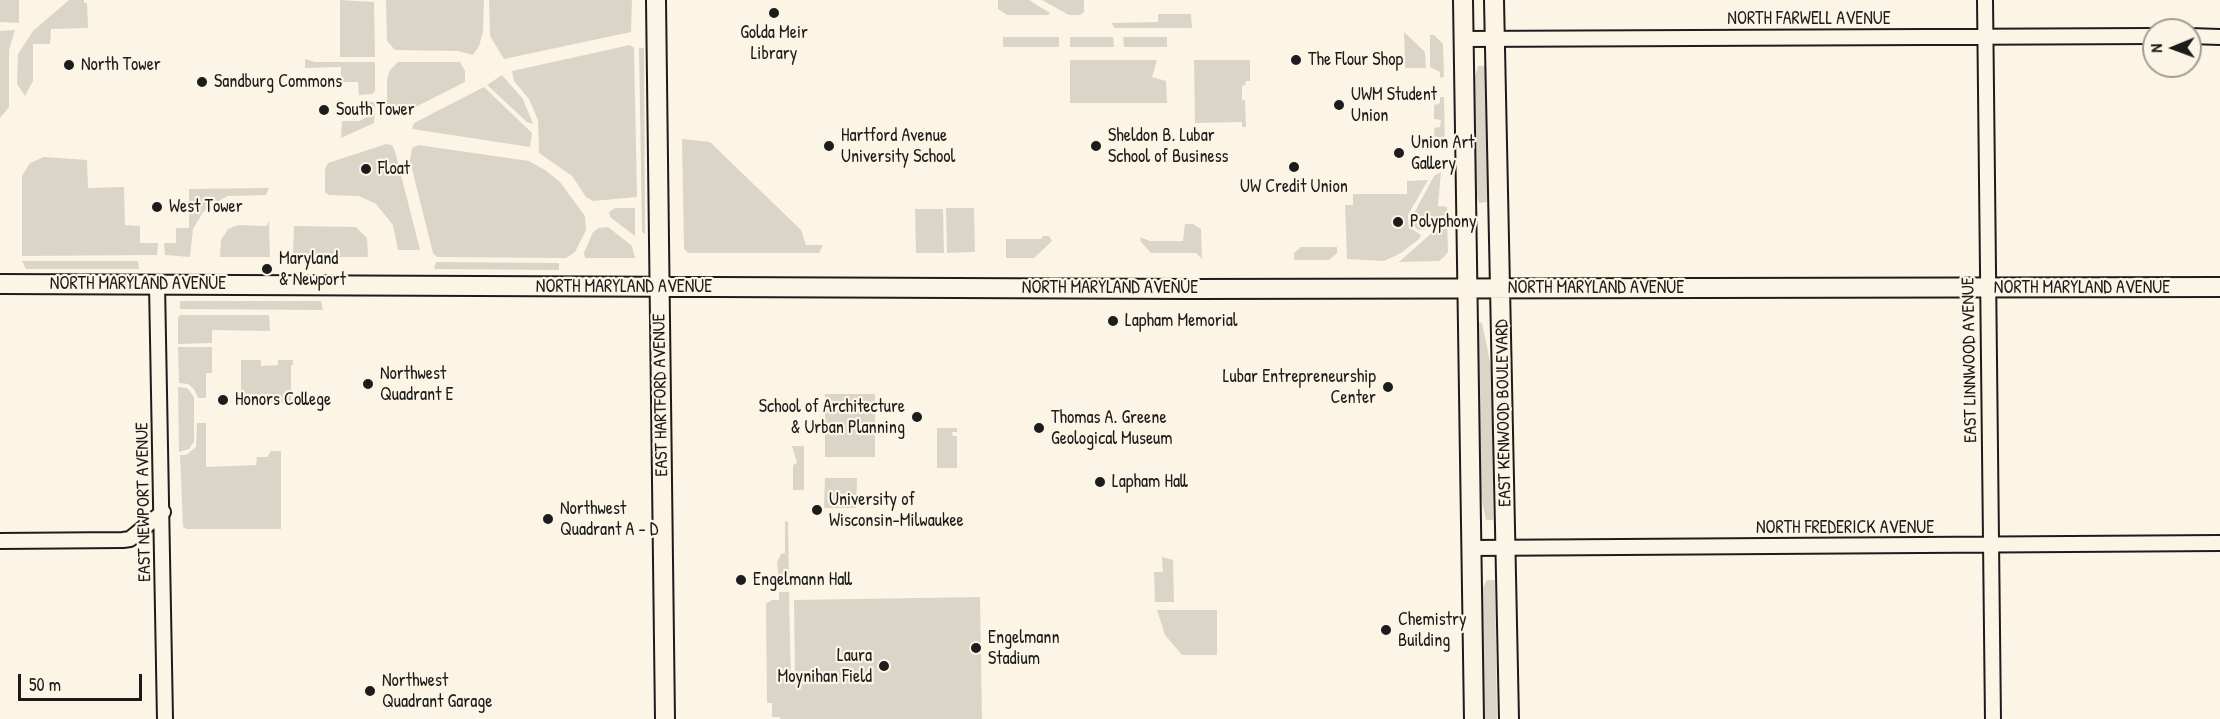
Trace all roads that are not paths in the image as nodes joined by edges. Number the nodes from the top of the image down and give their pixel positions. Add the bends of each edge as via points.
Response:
1 (656, 0) edge
2 (1463, 0) edge
3 (1494, 0) edge
4 (1985, 0) edge
5 (1985, 36) junction
6 (2142, 36) edge
7 (2202, 36) edge
8 (2220, 37) edge
9 (1495, 38) junction
10 (1464, 39) junction
11 (0, 284) edge
12 (157, 284) junction
13 (659, 287) junction
14 (2220, 287) edge
15 (1502, 288) junction
16 (1987, 288) junction
17 (1469, 289) junction
18 (163, 512) junction
19 (0, 541) edge
20 (2220, 543) edge
21 (1992, 545) junction
22 (1471, 548) junction
23 (1506, 548) junction
24 (165, 719) edge
25 (665, 719) edge
26 (1474, 719) edge
27 (1509, 719) edge
28 (1993, 719) edge

1 - 13 street, EAST HARTFORD AVENUE
2 - 10 street, EAST KENWOOD BOULEVARD
3 - 9 street, EAST KENWOOD BOULEVARD
4 - 5 street, EAST LINNWOOD AVENUE
5 - 6 street, NORTH FARWELL AVENUE
5 - 9 street, NORTH FARWELL AVENUE
5 - 16 street, EAST LINNWOOD AVENUE
7 - 8 street
9 - 10 street, NORTH FARWELL AVENUE
9 - 15 street, EAST KENWOOD BOULEVARD
10 - 17 street, EAST KENWOOD BOULEVARD
11 - 12 street, NORTH MARYLAND AVENUE
12 - 13 street, NORTH MARYLAND AVENUE
12 - 18 street, EAST NEWPORT AVENUE
13 - 17 street, NORTH MARYLAND AVENUE
13 - 25 street, EAST HARTFORD AVENUE
14 - 16 street, NORTH MARYLAND AVENUE
15 - 16 street, NORTH MARYLAND AVENUE
15 - 17 street, NORTH MARYLAND AVENUE
15 - 23 street, EAST KENWOOD BOULEVARD
16 - 21 street, EAST LINNWOOD AVENUE
17 - 22 street, EAST KENWOOD BOULEVARD
18 - 19 street via 123,540
18 - 24 street, EAST NEWPORT AVENUE
20 - 21 street, NORTH FREDERICK AVENUE
21 - 23 street, NORTH FREDERICK AVENUE
21 - 28 street, EAST LINNWOOD AVENUE
22 - 23 street, NORTH FREDERICK AVENUE
22 - 26 street, EAST KENWOOD BOULEVARD
23 - 27 street, EAST KENWOOD BOULEVARD

